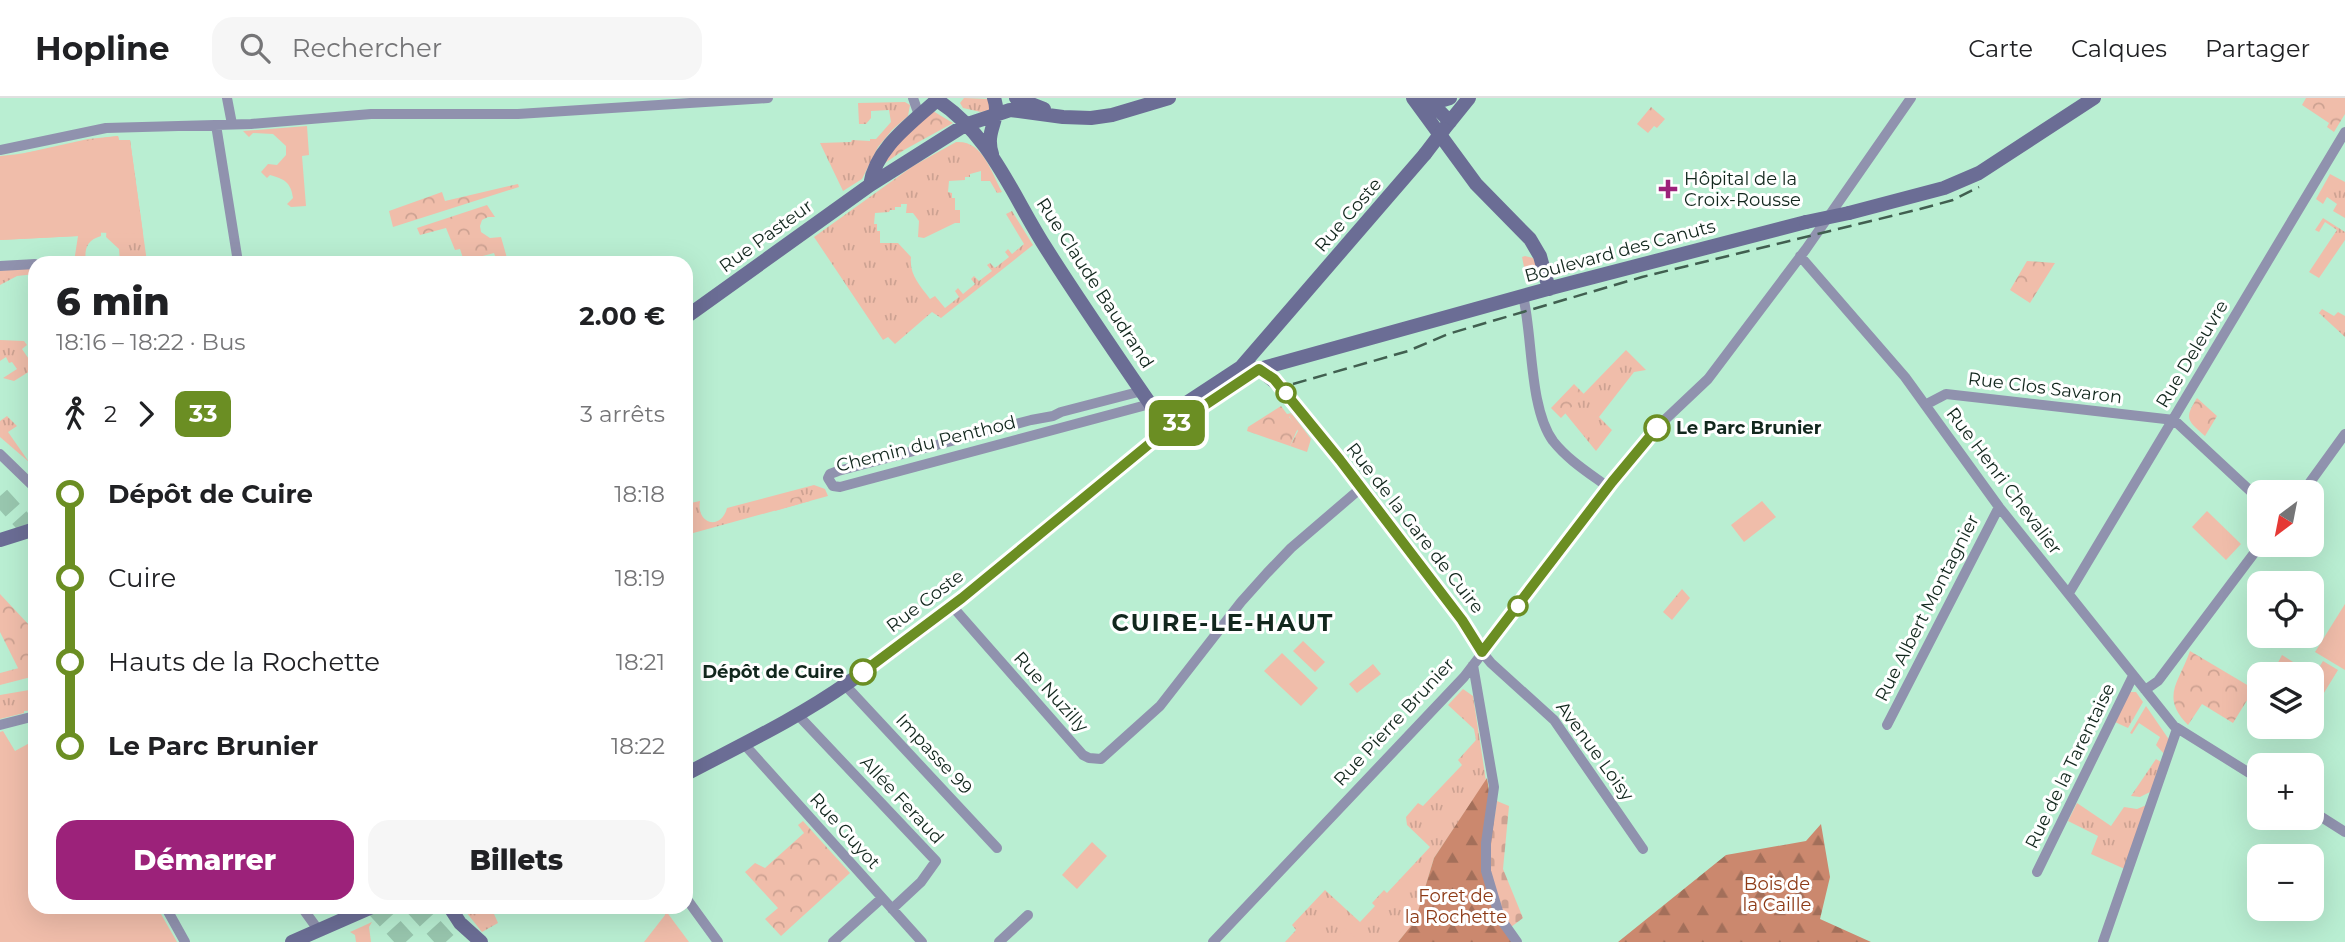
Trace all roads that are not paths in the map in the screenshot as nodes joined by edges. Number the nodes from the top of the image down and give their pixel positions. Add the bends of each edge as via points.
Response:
1 (227, 98) edge
2 (768, 98) edge
3 (914, 98) edge
4 (993, 98) edge
5 (1016, 98) edge
6 (1169, 98) edge
7 (1422, 98) edge
8 (1450, 98) edge
9 (1469, 98) edge
10 (1911, 98) edge
11 (2094, 98) edge
12 (939, 101) edge
13 (996, 114) junction
14 (919, 115) junction
15 (1054, 115) junction
16 (971, 122) junction
17 (232, 124) junction
18 (216, 125) junction
19 (1447, 126) junction
20 (2345, 132) edge
21 (0, 150) edge
22 (994, 159) junction
23 (870, 185) junction
24 (237, 256) edge
25 (1800, 256) junction
26 (28, 265) edge
27 (0, 267) edge
28 (1549, 289) junction
29 (1523, 296) junction
30 (693, 312) edge
31 (1252, 355) junction
32 (1241, 368) junction
33 (1259, 369) junction
34 (1142, 391) junction
35 (1150, 404) junction
36 (1925, 405) junction
37 (2174, 420) junction
38 (1166, 427) junction
39 (2345, 434) edge
40 (0, 454) edge
41 (2312, 480) edge
42 (28, 481) edge
43 (1608, 487) junction
44 (1361, 488) junction
45 (2247, 488) edge
46 (1999, 507) junction
47 (28, 531) edge
48 (0, 540) edge
49 (2251, 557) edge
50 (2069, 593) junction
51 (952, 606) junction
52 (1482, 652) junction
53 (1473, 665) junction
54 (2133, 676) junction
55 (845, 685) junction
56 (2145, 690) junction
57 (797, 714) junction
58 (28, 718) edge
59 (0, 725) edge
60 (1886, 725) dead end
61 (2177, 729) junction
62 (743, 743) junction
63 (693, 770) edge
64 (2247, 772) edge
65 (2324, 819) edge
66 (2345, 832) edge
67 (997, 848) dead end
68 (1643, 849) dead end
69 (2037, 872) dead end
70 (882, 898) junction
71 (693, 908) edge
72 (892, 909) junction
73 (169, 914) edge
74 (307, 914) edge
75 (356, 914) edge
76 (454, 914) edge
77 (1028, 915) dead end
78 (319, 931) junction
79 (185, 942) edge
80 (292, 942) edge
81 (481, 942) edge
82 (718, 942) edge
83 (833, 942) edge
84 (922, 942) edge
85 (999, 942) edge
86 (1213, 942) edge
87 (1517, 942) edge
88 (2103, 942) edge

1 - 17 street
2 - 17 street via 518,114 371,114
3 - 14 street
4 - 13 main road
5 - 15 main road
6 - 15 main road, Rue Pasteur via 1112,115
7 - 8 main road
7 - 19 main road
7 - 28 main road via 1497,204 1535,245
9 - 19 main road, Rue Coste
10 - 25 street, Rue Pierre Brunier
11 - 28 main road, Boulevard des Canuts, bridge via 1979,173 1944,188
12 - 14 main road
12 - 16 main road via 959,109
13 - 15 main road, Rue Pasteur via 1010,110
13 - 16 main road, Rue Pasteur
13 - 22 main road, Rue Claude Baudrand via 988,141
14 - 23 main road via 888,146
16 - 22 main road, Rue Claude Baudrand
16 - 23 main road, Rue Pasteur
17 - 18 street
18 - 21 street via 106,128
18 - 24 street
19 - 31 main road, Rue Coste, bridge
20 - 37 street, Rue Deleuvre
22 - 34 main road, Rue Claude Baudrand via 1044,245
23 - 30 main road, Rue Pasteur
25 - 36 street, Rue Henri Chevalier
25 - 43 street, Rue Pierre Brunier via 1708,379 1653,431
26 - 27 street
28 - 29 main road, Boulevard des Canuts
29 - 33 main road, Boulevard des Canuts
29 - 43 street via 1538,400 1547,430 1564,453
31 - 32 main road, Rue Coste
31 - 33 main road
32 - 33 main road
32 - 38 main road, Rue Coste via 1174,411
33 - 38 main road, Rue Coste
33 - 44 main road, Rue de la Gare de Cuire via 1280,386
34 - 35 main road, Rue Claude Baudrand
34 - 35 street, Chemin du Penthod via 838,471 828,478 840,487
35 - 38 main road, Rue Claude Baudrand
36 - 37 street, Rue Clos Savaron via 1946,394
36 - 46 street, Rue Henri Chevalier
37 - 45 street
37 - 50 street, Rue Deleuvre
38 - 51 main road, Rue Coste
39 - 41 street
40 - 42 street
43 - 52 street, Rue Pierre Brunier
44 - 51 street, Rue Nuzilly via 1267,573 1160,706 1101,759 1083,755
44 - 52 main road, Rue de la Gare de Cuire
46 - 50 street, Rue Henri Chevalier
46 - 60 street, Rue Albert Montagnier
47 - 48 main road
49 - 56 street via 2158,681
50 - 54 street, Rue Henri Chevalier
51 - 55 main road, Rue Coste
52 - 53 street, Rue Pierre Brunier
52 - 68 street, Avenue Loisy via 1555,720
53 - 86 street, Rue Pierre Brunier
53 - 87 street via 1494,787 1486,871 1500,916
54 - 56 street, Rue Henri Chevalier
54 - 69 street, Rue de la Tarentaise
55 - 57 main road, Rue Coste
55 - 67 street, Impasse 99
56 - 61 street, Rue Henri Chevalier
57 - 62 main road, Rue Coste
57 - 72 street, Allée Feraud via 936,861
58 - 59 street
61 - 64 street, Rue Henri Chevalier
61 - 88 street
62 - 63 main road, Rue Coste
62 - 70 street, Rue Guyot
65 - 66 street
70 - 72 street, Rue Guyot
70 - 83 street
71 - 82 street
72 - 84 street, Rue Guyot
73 - 79 street
74 - 78 street
75 - 78 main road
76 - 81 main road
77 - 85 street
78 - 80 main road

